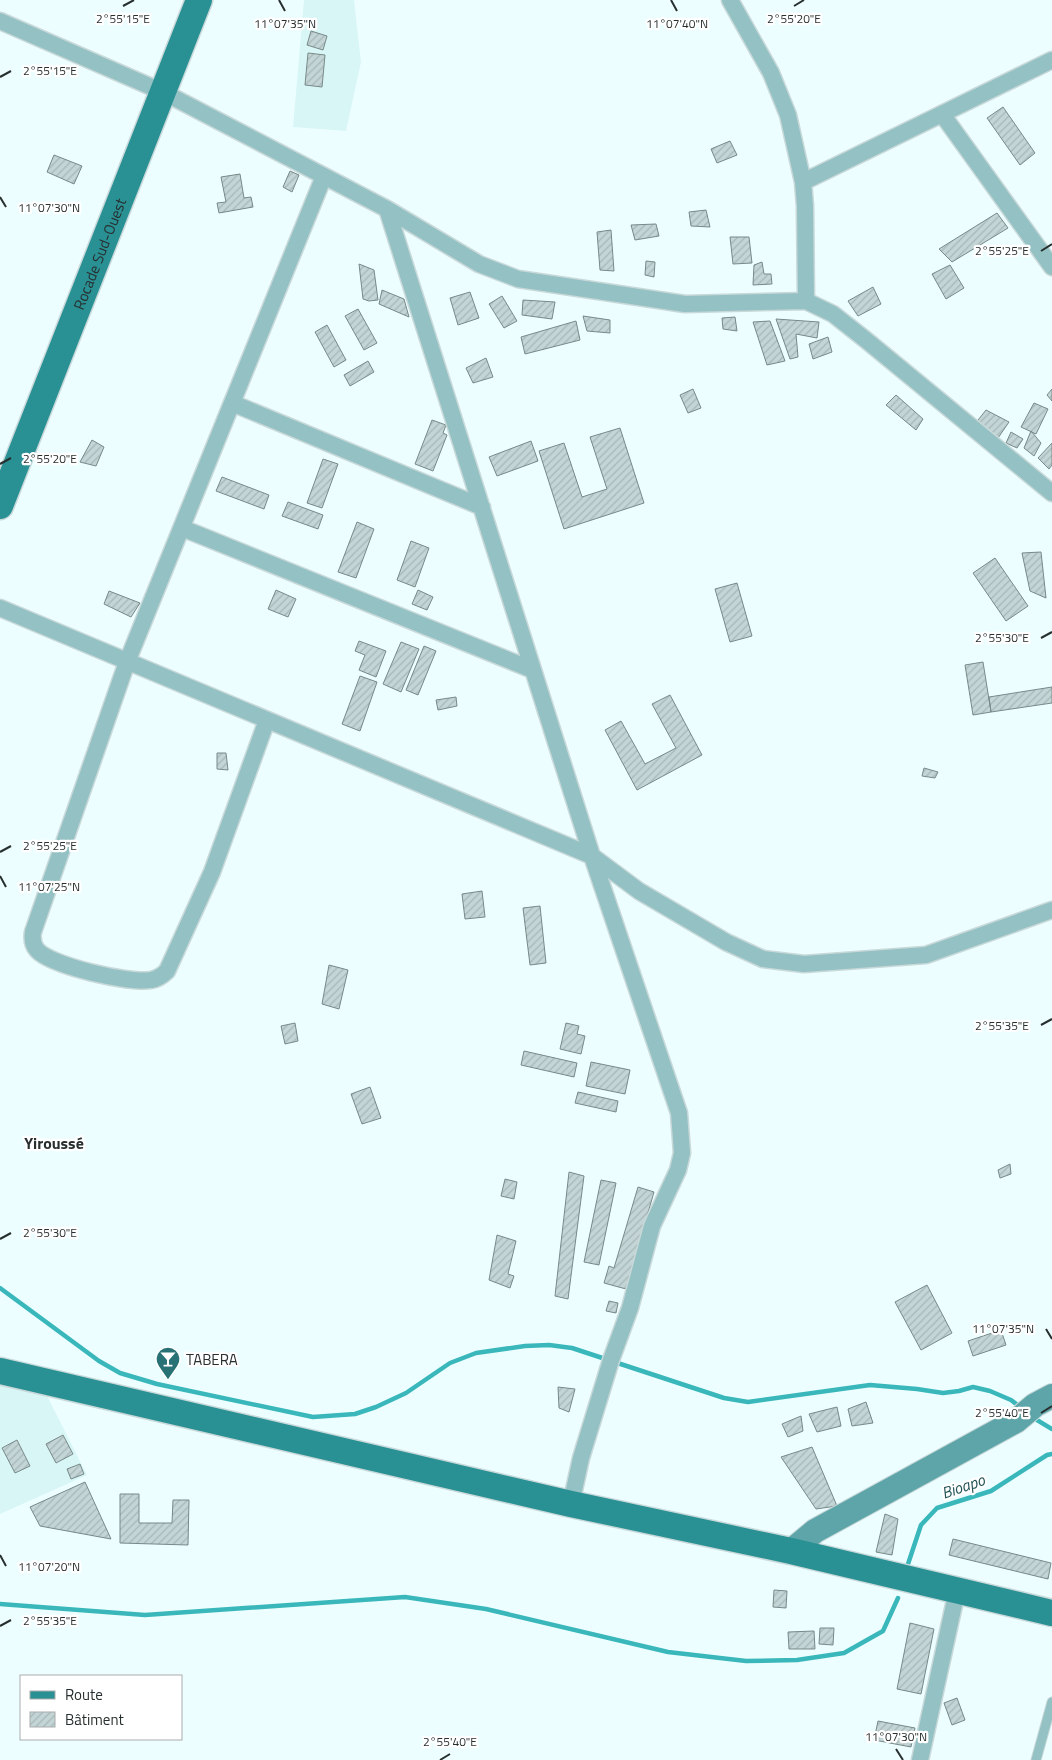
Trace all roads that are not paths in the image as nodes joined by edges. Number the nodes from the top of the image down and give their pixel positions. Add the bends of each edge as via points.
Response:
1 (199, 0) edge
2 (730, 0) edge
3 (0, 21) edge
4 (1052, 60) edge
5 (163, 92) junction
6 (942, 114) junction
7 (324, 176) junction
8 (803, 182) junction
9 (387, 209) junction
10 (1052, 267) edge
11 (806, 301) junction
12 (232, 403) junction
13 (1048, 484) edge
14 (0, 506) edge
15 (482, 507) junction
16 (182, 528) junction
17 (0, 608) edge
18 (128, 662) junction
19 (533, 670) junction
20 (267, 720) junction
21 (592, 856) junction
22 (1052, 910) edge
23 (0, 1372) edge
24 (1044, 1400) edge
25 (571, 1504) junction
26 (791, 1551) junction
27 (957, 1591) junction
28 (1052, 1613) edge
29 (1052, 1702) edge
30 (920, 1760) edge
31 (1036, 1760) edge

1 - 5 main road, Rocade Sud-Ouest
2 - 8 street via 784,101
3 - 5 street
4 - 6 street
5 - 7 street
5 - 14 main road, Rocade Sud-Ouest
6 - 8 street
6 - 10 street
7 - 9 street
7 - 12 street
8 - 11 street
9 - 11 street via 479,264 518,279 685,304
9 - 15 street
11 - 13 street via 833,314
12 - 15 street
12 - 16 street
15 - 19 street
16 - 18 street
16 - 19 street
17 - 18 street
18 - 20 street
18 - 20 street via 33,932 32,941 36,949 52,961 75,969 139,981 153,980 167,970 212,872
19 - 21 street
20 - 21 street
21 - 22 street via 639,891 763,960 804,964 926,955
21 - 25 street via 679,1113 682,1153 678,1170 652,1226 630,1308 581,1458
23 - 25 main road
24 - 26 street via 1016,1421 815,1531
25 - 26 main road
26 - 27 main road
27 - 28 main road
27 - 30 street
29 - 31 lane

